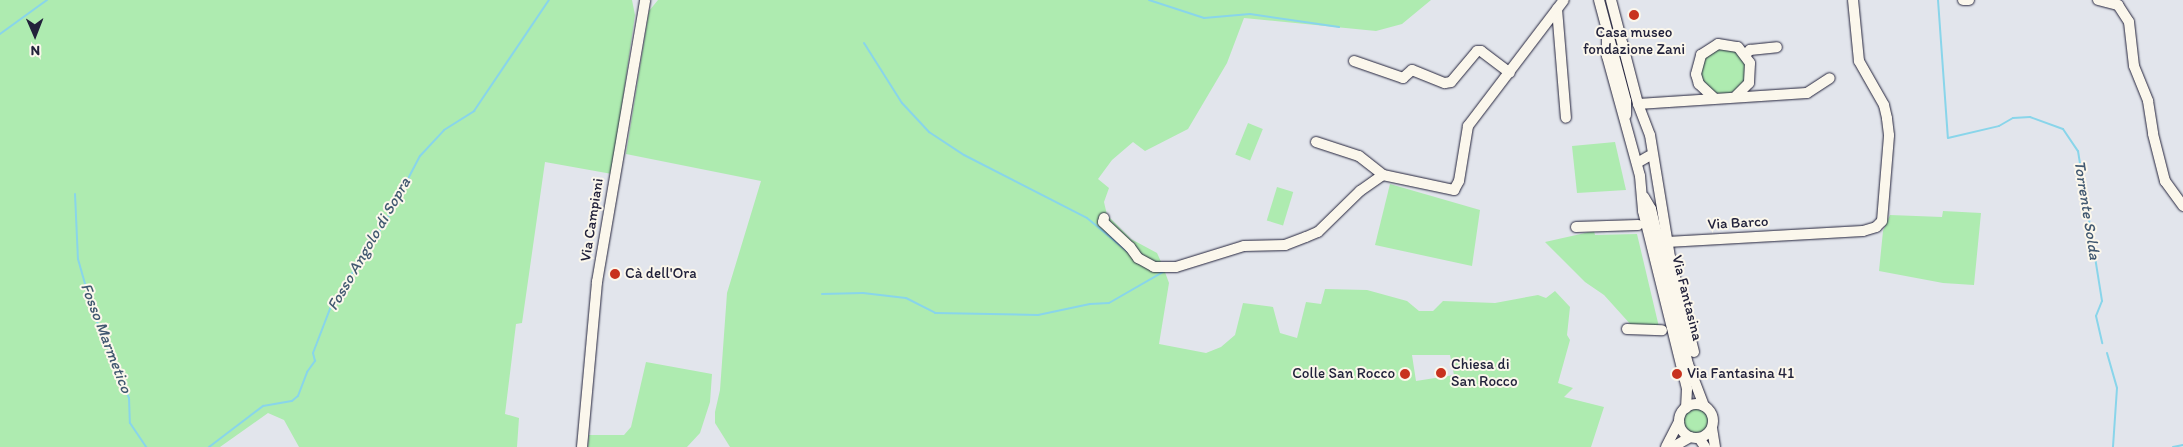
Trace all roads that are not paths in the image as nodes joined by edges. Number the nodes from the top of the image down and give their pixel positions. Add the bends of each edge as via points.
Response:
1 (645, 0) edge
2 (1599, 0) edge
3 (1611, 0) edge
4 (1853, 0) edge
5 (1964, 0) edge
6 (1969, 0) edge
7 (2098, 0) edge
8 (1560, 4) edge
9 (1777, 47) dead end
10 (1746, 54) junction
11 (1354, 61) dead end
12 (1510, 73) junction
13 (1830, 78) dead end
14 (1735, 97) junction
15 (1714, 98) junction
16 (1638, 104) junction
17 (1566, 118) dead end
18 (1650, 135) junction
19 (1316, 142) dead end
20 (1649, 156) junction
21 (1637, 164) junction
22 (1658, 169) junction
23 (1384, 174) junction
24 (1640, 176) junction
25 (1644, 196) junction
26 (2183, 206) edge
27 (1103, 220) dead end
28 (1638, 225) dead end
29 (1576, 227) dead end
30 (1667, 242) junction
31 (1627, 329) dead end
32 (1662, 330) dead end
33 (1694, 352) dead end
34 (1704, 406) junction
35 (1686, 408) junction
36 (1679, 421) junction
37 (1712, 428) junction
38 (1698, 441) edge
39 (582, 447) edge
40 (1666, 447) edge
41 (1673, 447) edge
42 (1715, 447) edge

1 - 39 street, Via Campiani via 597,282
2 - 21 street, Via Fantasina via 1607,35 1607,56
3 - 16 street
4 - 30 street, Via Barco via 1859,61 1884,104 1890,135 1882,221 1876,227 1863,231
5 - 6 street
7 - 26 street via 2118,4 2129,22 2134,66 2148,101 2152,134 2165,180
8 - 12 street
8 - 17 street
9 - 10 street via 1750,50
10 - 14 street via 1750,78 1743,91
10 - 15 street via 1728,44 1718,44 1701,55 1696,74 1699,84
11 - 12 street via 1403,78 1412,70 1445,83 1451,82 1481,50
12 - 23 street via 1468,126 1460,181 1454,190
13 - 14 street via 1807,93
14 - 15 street
15 - 16 street
16 - 18 street
18 - 20 street
18 - 22 street
19 - 23 street via 1358,156
20 - 21 street
20 - 22 street via 1651,166
21 - 24 street, Via Fantasina
22 - 24 street
22 - 30 street
23 - 27 street via 1360,191 1318,232 1285,245 1244,246 1176,267 1154,267 1145,263
24 - 25 street, Via Fantasina
25 - 34 street, Via Fantasina via 1651,209 1688,364
25 - 35 street, Via Fantasina via 1645,220 1687,389
28 - 29 street
30 - 33 street
31 - 32 street
34 - 35 street via 1698,404
34 - 37 street via 1714,420
35 - 36 street
36 - 38 street via 1684,433
36 - 40 street
37 - 38 street
37 - 42 street
38 - 41 street via 1682,439

